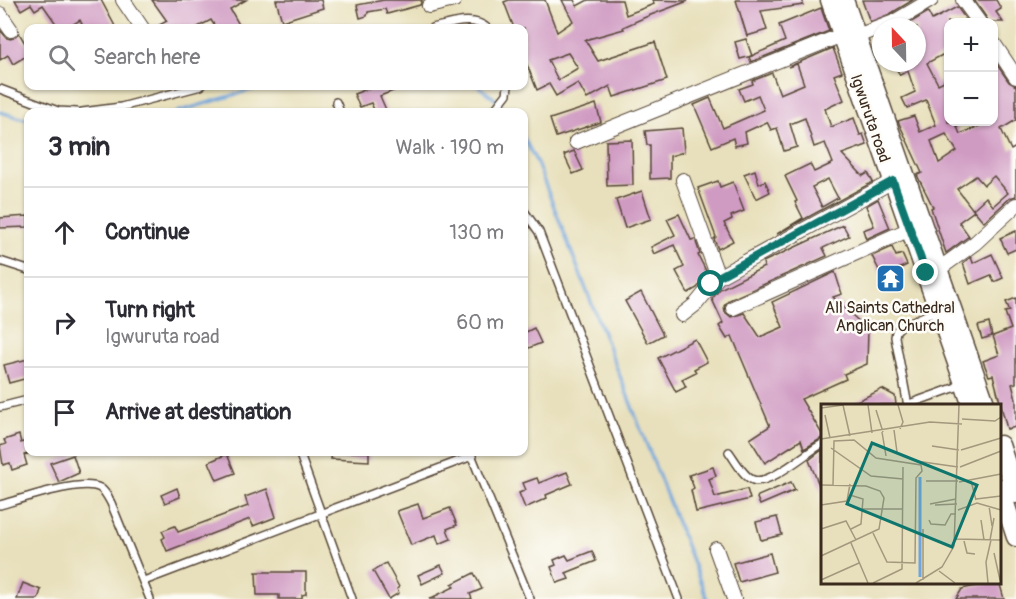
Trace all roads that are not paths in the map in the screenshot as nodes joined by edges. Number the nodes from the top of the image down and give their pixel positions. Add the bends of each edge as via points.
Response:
1 (123, 0) edge
2 (454, 0) edge
3 (830, 0) edge
4 (844, 0) edge
5 (931, 0) edge
6 (963, 0) edge
7 (429, 6) dead end
8 (0, 14) edge
9 (976, 18) edge
10 (139, 24) edge
11 (451, 24) edge
12 (482, 24) edge
13 (11, 30) dead end
14 (849, 36) junction
15 (998, 51) edge
16 (1016, 77) edge
17 (0, 89) edge
18 (186, 90) edge
19 (508, 90) edge
20 (336, 102) dead end
21 (50, 108) edge
22 (113, 108) edge
23 (338, 108) edge
24 (496, 108) edge
25 (576, 142) dead end
26 (683, 180) dead end
27 (893, 181) junction
28 (1016, 205) edge
29 (528, 217) edge
30 (910, 229) junction
31 (0, 261) edge
32 (24, 269) edge
33 (939, 269) junction
34 (718, 277) junction
35 (733, 308) dead end
36 (939, 310) junction
37 (682, 315) dead end
38 (964, 384) junction
39 (24, 401) edge
40 (908, 404) edge
41 (911, 404) edge
42 (972, 404) edge
43 (986, 404) edge
44 (0, 407) edge
45 (821, 445) edge
46 (729, 452) dead end
47 (300, 456) edge
48 (466, 456) edge
49 (472, 456) edge
50 (1001, 462) edge
51 (1005, 496) edge
52 (0, 505) edge
53 (321, 514) junction
54 (1016, 537) edge
55 (716, 549) dead end
56 (144, 581) junction
57 (150, 599) edge
58 (352, 599) edge
59 (530, 599) edge
60 (679, 599) edge
61 (734, 599) edge

1 - 10 street
2 - 7 street
3 - 14 main road, Igwuruta road
4 - 14 main road, Igwuruta road
5 - 14 street via 894,22
6 - 9 street
8 - 13 street
11 - 12 lane
14 - 25 street
14 - 27 main road, Igwuruta road
14 - 33 main road, Igwuruta road
15 - 16 street
17 - 21 lane
18 - 22 lane
19 - 24 lane
20 - 23 lane
26 - 34 street
27 - 30 main road, Igwuruta road
27 - 34 street
28 - 33 street via 975,243
29 - 60 lane via 539,232
30 - 35 street
30 - 36 main road, Igwuruta road
31 - 32 lane
33 - 43 main road, Igwuruta road
34 - 37 street
36 - 38 main road, Igwuruta road
36 - 40 lane via 896,330
38 - 41 lane
38 - 42 main road, Igwuruta road
39 - 44 lane
45 - 46 lane via 762,480 745,474
47 - 53 lane
48 - 53 lane
49 - 59 lane
50 - 51 main road
51 - 54 main road
52 - 56 lane via 81,484 103,490
53 - 56 lane
53 - 58 lane
55 - 61 street
56 - 57 lane

